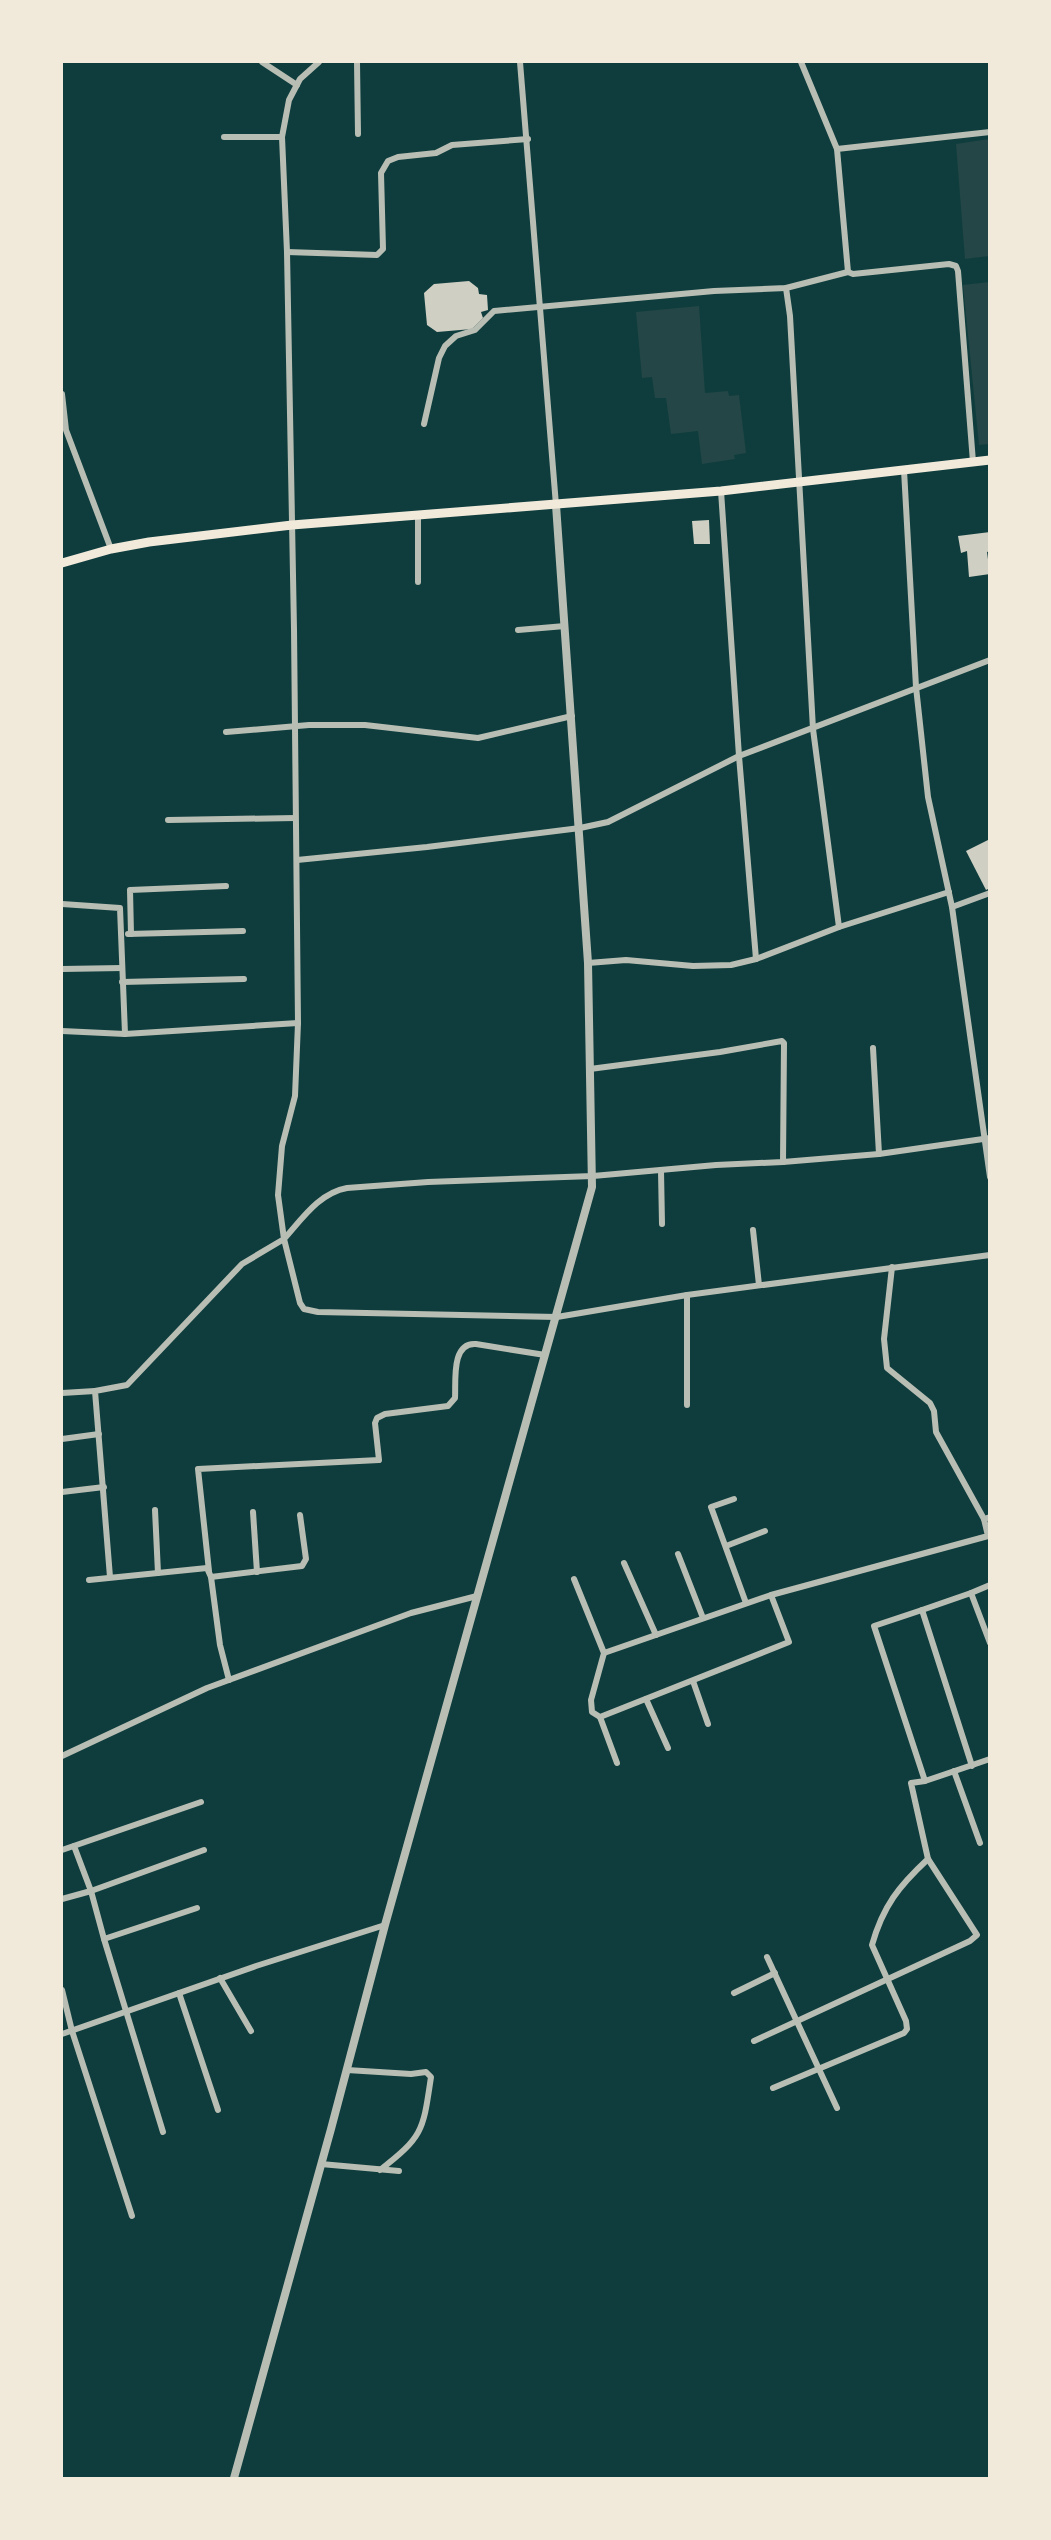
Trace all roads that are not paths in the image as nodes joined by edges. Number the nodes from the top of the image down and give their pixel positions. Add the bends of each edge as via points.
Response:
1 (262, 62) edge
2 (319, 62) edge
3 (357, 62) edge
4 (520, 62) edge
5 (801, 62) edge
6 (297, 85) junction
7 (990, 132) edge
8 (358, 134) dead end
9 (224, 137) dead end
10 (282, 137) junction
11 (528, 140) junction
12 (837, 149) junction
13 (287, 252) junction
14 (848, 272) junction
15 (786, 288) junction
16 (540, 308) junction
17 (62, 394) edge
18 (424, 424) dead end
19 (990, 460) edge
20 (973, 462) junction
21 (904, 470) junction
22 (800, 482) junction
23 (722, 491) junction
24 (556, 505) junction
25 (418, 514) junction
26 (292, 525) junction
27 (111, 549) junction
28 (62, 563) edge
29 (418, 582) dead end
30 (566, 626) junction
31 (518, 630) dead end
32 (990, 660) edge
33 (916, 687) junction
34 (572, 716) junction
35 (294, 727) junction
36 (813, 729) junction
37 (226, 732) dead end
38 (739, 756) junction
39 (296, 818) junction
40 (168, 820) dead end
41 (580, 828) junction
42 (297, 860) junction
43 (226, 886) dead end
44 (949, 892) junction
45 (990, 893) edge
46 (62, 904) edge
47 (952, 907) junction
48 (839, 927) junction
49 (243, 931) dead end
50 (122, 934) junction
51 (131, 934) junction
52 (756, 959) junction
53 (588, 963) junction
54 (122, 968) junction
55 (62, 969) edge
56 (244, 979) dead end
57 (123, 982) junction
58 (298, 1023) junction
59 (62, 1031) edge
60 (125, 1034) junction
61 (873, 1048) dead end
62 (590, 1069) junction
63 (987, 1138) edge
64 (879, 1154) junction
65 (783, 1162) junction
66 (661, 1171) junction
67 (593, 1176) junction
68 (990, 1177) edge
69 (662, 1224) dead end
70 (753, 1230) dead end
71 (284, 1239) junction
72 (990, 1255) edge
73 (892, 1267) junction
74 (759, 1286) junction
75 (687, 1295) junction
76 (557, 1317) junction
77 (546, 1354) junction
78 (95, 1392) junction
79 (62, 1393) edge
80 (687, 1405) dead end
81 (99, 1434) junction
82 (62, 1439) edge
83 (104, 1486) junction
84 (62, 1492) edge
85 (734, 1499) dead end
86 (155, 1510) dead end
87 (253, 1512) dead end
88 (300, 1515) dead end
89 (987, 1518) edge
90 (765, 1531) dead end
91 (989, 1538) edge
92 (726, 1546) junction
93 (678, 1554) dead end
94 (624, 1563) dead end
95 (258, 1572) junction
96 (158, 1573) junction
97 (210, 1574) junction
98 (110, 1577) junction
99 (574, 1579) dead end
100 (89, 1580) dead end
101 (990, 1584) edge
102 (971, 1593) junction
103 (771, 1595) junction
104 (477, 1596) junction
105 (746, 1603) junction
106 (922, 1610) junction
107 (703, 1618) junction
108 (656, 1635) junction
109 (990, 1643) edge
110 (604, 1653) junction
111 (229, 1680) junction
112 (693, 1681) junction
113 (646, 1699) junction
114 (600, 1717) junction
115 (708, 1724) dead end
116 (668, 1748) dead end
117 (62, 1756) edge
118 (990, 1759) edge
119 (617, 1762) dead end
120 (972, 1766) junction
121 (954, 1771) junction
122 (925, 1781) junction
123 (201, 1802) dead end
124 (980, 1843) dead end
125 (74, 1846) junction
126 (62, 1850) edge
127 (204, 1850) dead end
128 (928, 1858) junction
129 (91, 1891) junction
130 (62, 1899) edge
131 (197, 1908) dead end
132 (385, 1924) junction
133 (104, 1939) junction
134 (767, 1957) dead end
135 (775, 1974) junction
136 (220, 1978) junction
137 (887, 1980) junction
138 (62, 1990) edge
139 (179, 1993) junction
140 (734, 1993) dead end
141 (126, 2012) junction
142 (797, 2021) junction
143 (72, 2031) junction
144 (251, 2031) dead end
145 (62, 2034) edge
146 (754, 2041) dead end
147 (819, 2068) junction
148 (347, 2070) junction
149 (773, 2088) dead end
150 (837, 2108) dead end
151 (218, 2110) dead end
152 (163, 2132) dead end
153 (321, 2164) junction
154 (380, 2170) junction
155 (399, 2171) dead end
156 (132, 2216) dead end
157 (234, 2478) edge

1 - 6 street
2 - 6 street
3 - 8 street
4 - 11 street
5 - 12 street
6 - 10 street via 285,114
7 - 12 street
9 - 10 street
10 - 13 street
11 - 13 street via 452,145 436,153 388,161 381,173 383,249 379,254
11 - 16 street
12 - 14 street
13 - 26 street
14 - 15 street
14 - 20 street via 956,266
15 - 16 street
15 - 22 street
16 - 18 street via 494,311 475,330 456,336 445,346
16 - 24 street
17 - 27 street via 66,430
19 - 20 main road
20 - 21 main road
21 - 22 main road
21 - 33 street
22 - 23 main road
22 - 36 street
23 - 24 main road
23 - 38 street
24 - 25 main road
24 - 30 street
25 - 26 main road
25 - 29 street
26 - 27 main road
26 - 35 street
27 - 28 main road
30 - 31 street
30 - 34 street
32 - 33 street
33 - 36 street
33 - 44 street via 927,796
34 - 35 street via 478,738 365,725
34 - 41 street
35 - 37 street
35 - 39 street
36 - 38 street
36 - 48 street
38 - 41 street via 608,822
38 - 52 street
39 - 40 street
39 - 42 street
41 - 42 street
41 - 53 street
42 - 58 street
43 - 51 street via 130,890
44 - 47 street
44 - 48 street
45 - 47 street
46 - 50 street via 118,906
47 - 63 street
48 - 52 street
49 - 51 street
50 - 51 street
50 - 54 street
52 - 53 street via 693,966 626,960
53 - 62 street
54 - 55 street
54 - 57 street
56 - 57 street
57 - 60 street
58 - 60 street
58 - 71 street via 295,1096 282,1146 278,1195
59 - 60 street
61 - 64 street
62 - 65 street via 782,1041
62 - 67 street
63 - 64 street
63 - 68 street
64 - 65 street
65 - 66 street
66 - 67 street
66 - 69 street
67 - 71 street via 335,1190 321,1199
67 - 76 street
70 - 74 street
71 - 76 street via 297,1296 304,1309 310,1311
71 - 78 street via 242,1264 135,1379 127,1385
72 - 73 street
73 - 74 street
73 - 89 street via 884,1339 887,1368 930,1403 936,1432
74 - 75 street
75 - 76 street
75 - 80 street
76 - 77 street
77 - 97 street via 468,1343 463,1346 452,1403 377,1418 379,1460 198,1469
77 - 104 street
78 - 79 street
78 - 81 street
81 - 82 street
81 - 83 street
83 - 84 street
83 - 98 street
85 - 92 street via 711,1507
86 - 96 street
87 - 95 street
88 - 95 street via 305,1564 300,1568
89 - 91 street
90 - 92 street
91 - 103 street
92 - 105 street
93 - 107 street
94 - 108 street
95 - 97 street
96 - 97 street via 204,1567
96 - 98 street
97 - 111 street
98 - 100 street
99 - 110 street
101 - 102 street
102 - 106 street
102 - 109 street
103 - 105 street
103 - 112 street via 789,1642
104 - 111 street via 411,1613
104 - 132 street
105 - 107 street
106 - 120 street
106 - 122 street via 874,1626
107 - 108 street
108 - 110 street
110 - 114 street via 591,1700 592,1712
111 - 117 street
112 - 113 street
112 - 115 street
113 - 114 street
113 - 116 street
114 - 119 street
118 - 120 street
120 - 121 street
121 - 122 street
121 - 124 street
122 - 128 street via 911,1783
123 - 125 street
125 - 126 street
125 - 129 street
127 - 129 street
128 - 137 street via 899,1887 879,1919 872,1945
128 - 137 street via 977,1935
129 - 130 street
129 - 133 street
131 - 133 street
132 - 136 street
132 - 148 street
133 - 141 street
134 - 135 street
135 - 140 street
135 - 142 street
136 - 139 street
136 - 144 street
137 - 142 street
137 - 147 street via 907,2029
138 - 143 street
139 - 141 street
139 - 151 street
141 - 143 street
141 - 152 street
142 - 146 street
142 - 147 street
143 - 145 street
143 - 156 street
147 - 149 street
147 - 150 street
148 - 153 street
148 - 154 street via 426,2072 431,2077 422,2128 413,2143
153 - 154 street
153 - 157 street
154 - 155 street

